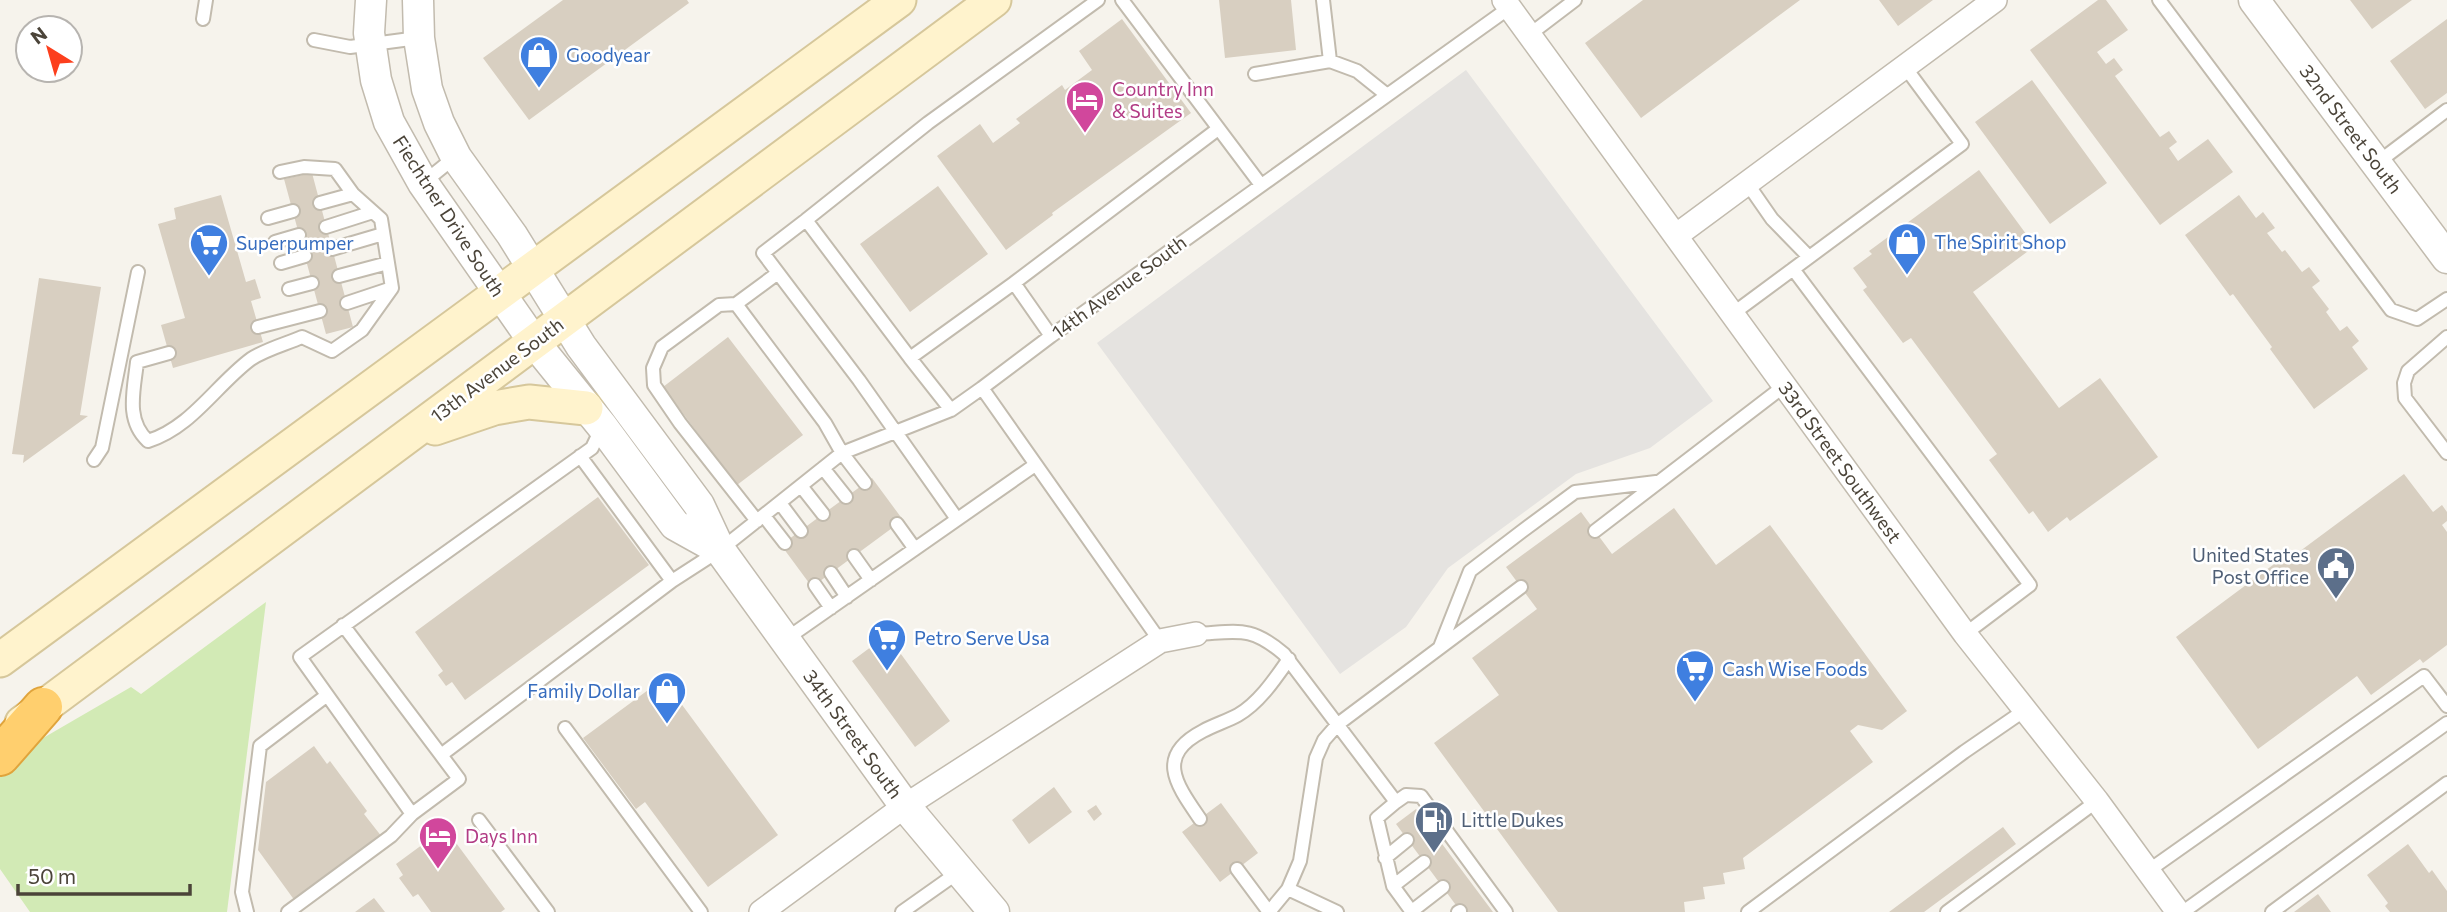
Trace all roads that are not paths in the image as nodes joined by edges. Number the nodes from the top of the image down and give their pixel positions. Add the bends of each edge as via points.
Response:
1 (206, 0) edge
2 (371, 0) edge
3 (418, 0) edge
4 (898, 0) edge
5 (962, 0) edge
6 (994, 0) edge
7 (1098, 0) edge
8 (1122, 0) edge
9 (1323, 0) edge
10 (1995, 0) edge
11 (2158, 0) edge
12 (2254, 0) edge
13 (1570, 1) edge
14 (1506, 4) edge
15 (203, 19) dead end
16 (1529, 34) junction
17 (419, 38) junction
18 (314, 40) dead end
19 (371, 44) junction
20 (1330, 61) junction
21 (1905, 67) junction
22 (1255, 74) dead end
23 (880, 85) junction
24 (1387, 95) junction
25 (2447, 110) edge
26 (1218, 129) junction
27 (456, 157) junction
28 (2376, 163) junction
29 (280, 172) dead end
30 (423, 183) junction
31 (1747, 183) junction
32 (1261, 185) junction
33 (353, 194) junction
34 (320, 203) dead end
35 (293, 211) dead end
36 (373, 212) junction
37 (268, 218) dead end
38 (806, 220) junction
39 (326, 228) dead end
40 (383, 234) junction
41 (299, 235) dead end
42 (1677, 236) junction
43 (275, 242) dead end
44 (332, 249) dead end
45 (2446, 254) edge
46 (305, 256) dead end
47 (1809, 257) junction
48 (281, 263) dead end
49 (388, 263) junction
50 (533, 268) junction
51 (1793, 269) junction
52 (138, 272) dead end
53 (778, 273) junction
54 (339, 276) dead end
55 (1014, 283) junction
56 (312, 284) dead end
57 (392, 288) junction
58 (289, 289) dead end
59 (499, 293) junction
60 (2447, 299) edge
61 (347, 303) dead end
62 (736, 304) junction
63 (320, 311) dead end
64 (1731, 315) junction
65 (297, 318) junction
66 (565, 319) junction
67 (258, 327) dead end
68 (1051, 336) junction
69 (302, 337) junction
70 (2447, 337) edge
71 (534, 342) junction
72 (169, 352) dead end
73 (910, 358) junction
74 (1784, 386) junction
75 (982, 388) junction
76 (951, 410) junction
77 (594, 417) junction
78 (894, 430) junction
79 (400, 442) junction
80 (842, 453) junction
81 (2447, 453) edge
82 (580, 456) junction
83 (94, 460) dead end
84 (1035, 465) junction
85 (823, 468) junction
86 (1656, 482) junction
87 (865, 483) dead end
88 (801, 486) junction
89 (846, 497) dead end
90 (780, 503) junction
91 (823, 514) dead end
92 (761, 518) junction
93 (957, 519) junction
94 (897, 524) dead end
95 (801, 531) dead end
96 (1595, 531) dead end
97 (785, 543) dead end
98 (915, 549) junction
99 (720, 550) junction
100 (854, 556) dead end
101 (831, 573) dead end
102 (871, 580) junction
103 (672, 581) junction
104 (815, 585) dead end
105 (1521, 587) dead end
106 (847, 597) junction
107 (831, 608) junction
108 (343, 625) junction
109 (1196, 634) joint
110 (1965, 634) junction
111 (785, 640) junction
112 (1160, 641) junction
113 (1440, 648) junction
114 (1289, 659) junction
115 (0, 660) edge
116 (326, 696) junction
117 (2447, 706) edge
118 (43, 707) junction
119 (2025, 710) junction
120 (2447, 723) edge
121 (1338, 724) junction
122 (565, 729) dead end
123 (0, 738) edge
124 (0, 755) edge
125 (441, 755) junction
126 (2447, 783) edge
127 (2097, 801) junction
128 (1396, 802) junction
129 (905, 806) junction
130 (412, 814) junction
131 (1200, 818) dead end
132 (479, 820) dead end
133 (1408, 840) dead end
134 (1385, 858) junction
135 (1424, 862) dead end
136 (1237, 869) dead end
137 (960, 871) junction
138 (2148, 872) junction
139 (1392, 886) junction
140 (1443, 887) dead end
141 (1288, 889) junction
142 (247, 912) edge
143 (288, 912) edge
144 (548, 912) edge
145 (701, 912) edge
146 (761, 912) edge
147 (902, 912) edge
148 (994, 912) edge
149 (1269, 912) edge
150 (1336, 912) edge
151 (1412, 912) edge
152 (1506, 912) edge
153 (1748, 912) edge
154 (1947, 912) edge
155 (2178, 912) edge
156 (2183, 912) edge
157 (2272, 912) edge

1 - 15 lane
2 - 19 street, Fiechtner Drive South
3 - 17 street, Fiechtner Drive South
4 - 50 main road
5 - 23 main road
6 - 23 main road, 13th Avenue South
7 - 38 lane via 928,123
8 - 26 lane
9 - 20 lane
10 - 21 street
11 - 60 lane via 2391,310 2417,319
12 - 28 street, 32nd Street South
13 - 16 lane
14 - 16 street, 33rd Street Southwest
14 - 24 lane, 14th Avenue South
16 - 42 street, 33rd Street Southwest
17 - 19 lane
17 - 27 street, Fiechtner Drive South via 427,89
18 - 19 lane via 350,47
19 - 30 street, Fiechtner Drive South via 389,122
20 - 22 lane
20 - 24 lane via 1357,71
21 - 31 street
21 - 47 lane via 1962,144
23 - 66 main road, 13th Avenue South
24 - 32 lane, 14th Avenue South
25 - 28 lane
26 - 32 lane
26 - 55 lane
27 - 30 lane
27 - 50 street, Fiechtner Drive South
28 - 45 street, 32nd Street South
29 - 33 lane via 304,167 335,169
30 - 59 street, Fiechtner Drive South
31 - 42 street
31 - 47 lane via 1772,219
32 - 68 lane, 14th Avenue South
33 - 34 lane
33 - 36 lane
35 - 37 lane
36 - 39 lane
36 - 40 lane via 381,219
38 - 53 lane via 763,253
38 - 73 lane
40 - 44 lane
40 - 49 lane
41 - 43 lane
42 - 64 street, 33rd Street Southwest
46 - 48 lane
47 - 51 lane
49 - 54 lane
49 - 57 lane
50 - 59 main road
50 - 66 street, Fiechtner Drive South
51 - 64 lane
51 - 110 lane via 2030,585
52 - 83 lane via 102,448
53 - 62 lane
53 - 78 lane
55 - 68 lane
55 - 73 lane
56 - 58 lane
57 - 61 lane
57 - 69 lane via 362,330 332,351
59 - 71 street, Fiechtner Drive South
59 - 115 main road
62 - 80 lane via 825,423
62 - 92 lane via 719,305 662,346 653,369 654,385 680,423
63 - 65 lane
64 - 74 street, 33rd Street Southwest
65 - 67 lane
65 - 69 lane
66 - 71 main road, 13th Avenue South
66 - 99 street, 34th Street South via 699,505
68 - 75 lane, 14th Avenue South
69 - 72 lane via 253,358 191,415 162,437 148,441 133,421 137,362
70 - 81 lane via 2408,371 2404,383 2405,398
71 - 77 street, 34th Street South
71 - 79 main road, 13th Avenue South
73 - 76 lane
74 - 86 lane
74 - 110 street, 33rd Street Southwest
75 - 76 lane, 14th Avenue South
75 - 84 lane
76 - 78 lane, 14th Avenue South
77 - 79 main road via 529,402 494,408
77 - 82 lane via 592,448
77 - 99 street, 34th Street South via 675,525
78 - 80 lane, 14th Avenue South
78 - 93 lane
79 - 118 main road, 13th Avenue South
80 - 85 lane, 14th Avenue South
80 - 87 lane
82 - 103 lane
82 - 108 lane
84 - 93 lane
84 - 112 lane
85 - 88 lane, 14th Avenue South
85 - 89 lane
86 - 96 lane
86 - 113 lane via 1575,492 1470,571
88 - 90 lane, 14th Avenue South
88 - 91 lane
90 - 92 lane, 14th Avenue South
90 - 95 lane
92 - 97 lane
92 - 99 lane, 14th Avenue South
93 - 98 lane
94 - 98 lane
98 - 102 lane
99 - 103 lane, 14th Avenue South
99 - 111 street, 34th Street South
100 - 102 lane
101 - 106 lane
102 - 106 lane
103 - 125 lane, 14th Avenue South
104 - 107 lane
105 - 113 lane
106 - 107 lane
107 - 111 lane
108 - 116 lane via 300,657
108 - 125 lane
109 - 112 street
109 - 114 lane via 1246,631 1268,640
110 - 119 street, 33rd Street Southwest
111 - 129 street, 34th Street South
112 - 129 street
113 - 121 lane
114 - 121 lane
114 - 131 lane via 1239,715 1201,732 1178,749 1174,775
116 - 130 lane
116 - 142 lane via 260,746 242,892
117 - 138 lane via 2424,676
118 - 123 main road, 13th Avenue South
118 - 124 highway
119 - 127 street, 33rd Street Southwest
119 - 153 lane
120 - 156 lane
121 - 128 lane
121 - 141 lane via 1316,758 1300,861
122 - 145 lane
125 - 130 lane via 458,779
126 - 157 lane
127 - 138 street, 33rd Street Southwest
127 - 154 lane
128 - 134 lane via 1377,818
128 - 152 lane via 1406,795 1421,796 1432,820 1485,892
129 - 137 street, 34th Street South
129 - 146 street
130 - 143 lane via 391,836
132 - 144 lane
133 - 134 lane
134 - 139 lane
135 - 139 lane
136 - 149 lane
137 - 147 lane
137 - 148 street, 34th Street South
138 - 155 street, 33rd Street Southwest
139 - 151 lane
140 - 151 lane
141 - 149 lane
141 - 150 lane

